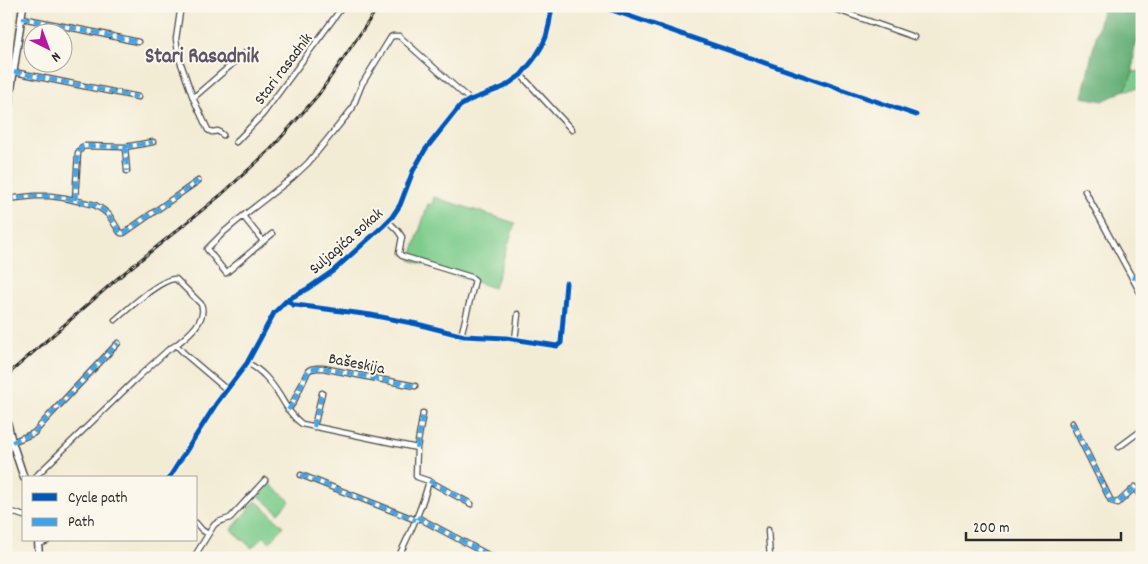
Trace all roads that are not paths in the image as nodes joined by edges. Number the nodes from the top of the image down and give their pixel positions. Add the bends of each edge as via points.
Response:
1 (23, 6) edge
2 (180, 6) edge
3 (344, 6) edge
4 (552, 6) edge
5 (600, 6) edge
6 (826, 6) edge
7 (22, 18) junction
8 (914, 37) dead end
9 (138, 42) dead end
10 (245, 53) dead end
11 (14, 72) junction
12 (521, 75) junction
13 (138, 97) dead end
14 (193, 98) junction
15 (470, 100) junction
16 (916, 115) dead end
17 (6, 124) edge
18 (572, 130) dead end
19 (223, 135) dead end
20 (153, 142) dead end
21 (236, 142) dead end
22 (125, 147) junction
23 (127, 171) dead end
24 (198, 181) dead end
25 (1085, 191) dead end
26 (6, 200) edge
27 (75, 200) junction
28 (243, 216) junction
29 (388, 221) junction
30 (272, 234) dead end
31 (264, 241) junction
32 (1142, 275) edge
33 (1132, 278) junction
34 (566, 283) dead end
35 (1142, 296) edge
36 (287, 300) junction
37 (518, 314) dead end
38 (115, 320) dead end
39 (461, 336) junction
40 (515, 340) junction
41 (118, 343) dead end
42 (176, 345) junction
43 (247, 363) junction
44 (416, 386) dead end
45 (226, 389) junction
46 (322, 393) dead end
47 (288, 410) junction
48 (423, 413) dead end
49 (6, 417) edge
50 (1072, 422) dead end
51 (314, 427) junction
52 (1142, 430) edge
53 (12, 442) junction
54 (1119, 447) dead end
55 (418, 448) junction
56 (301, 475) dead end
57 (23, 476) edge
58 (36, 476) edge
59 (170, 476) edge
60 (265, 480) dead end
61 (429, 482) junction
62 (1142, 499) edge
63 (471, 504) dead end
64 (6, 510) edge
65 (22, 515) edge
66 (417, 518) junction
67 (198, 525) edge
68 (768, 530) dead end
69 (208, 534) junction
70 (38, 542) edge
71 (39, 558) edge
72 (192, 558) edge
73 (398, 558) edge
74 (494, 558) edge
75 (770, 558) edge

1 - 7 main road
2 - 14 street via 177,51
3 - 21 street, Stari rasadnik via 263,114
4 - 12 street, Suljagića sokak via 542,46
5 - 16 street
6 - 8 street
7 - 9 street
7 - 11 main road
10 - 14 street
11 - 13 street
11 - 17 main road
12 - 15 street, Suljagića sokak via 504,87
12 - 18 street
14 - 19 street via 208,130
15 - 28 street via 399,36 391,37 362,84 352,108 308,163
15 - 29 street, Suljagića sokak via 460,106 425,150 400,205
20 - 22 street
22 - 23 street
22 - 27 street via 85,146 79,150
24 - 27 street via 124,233 118,231 99,207
25 - 33 street
26 - 27 street via 50,196
28 - 31 street
28 - 31 street via 207,249 226,273
29 - 36 street, Suljagića sokak via 333,271
29 - 39 street via 402,237 399,253 402,256 475,280
30 - 31 street
32 - 33 street
33 - 35 street
34 - 40 street via 560,345
36 - 39 street via 296,305 372,315
36 - 43 street, Suljagića sokak via 274,313
37 - 40 street
38 - 42 street via 154,288 169,279 176,279 201,304 203,314
39 - 40 street
41 - 53 street via 34,433
42 - 45 street
42 - 58 street via 136,379
43 - 45 street, Suljagića sokak
43 - 47 street via 270,381
44 - 47 street, Bašeskija via 330,369 311,369
45 - 59 street, Suljagića sokak
46 - 51 street
47 - 51 street via 302,424
48 - 55 street
49 - 53 main road
50 - 62 street via 1111,501 1118,503 1135,488
51 - 55 street
52 - 54 street
53 - 57 main road
55 - 61 street via 416,476
56 - 66 street
60 - 69 street via 230,518 218,522
61 - 63 street
61 - 66 street
64 - 65 street
66 - 73 street
66 - 74 street
67 - 69 street
68 - 75 street
69 - 72 street
70 - 71 main road

